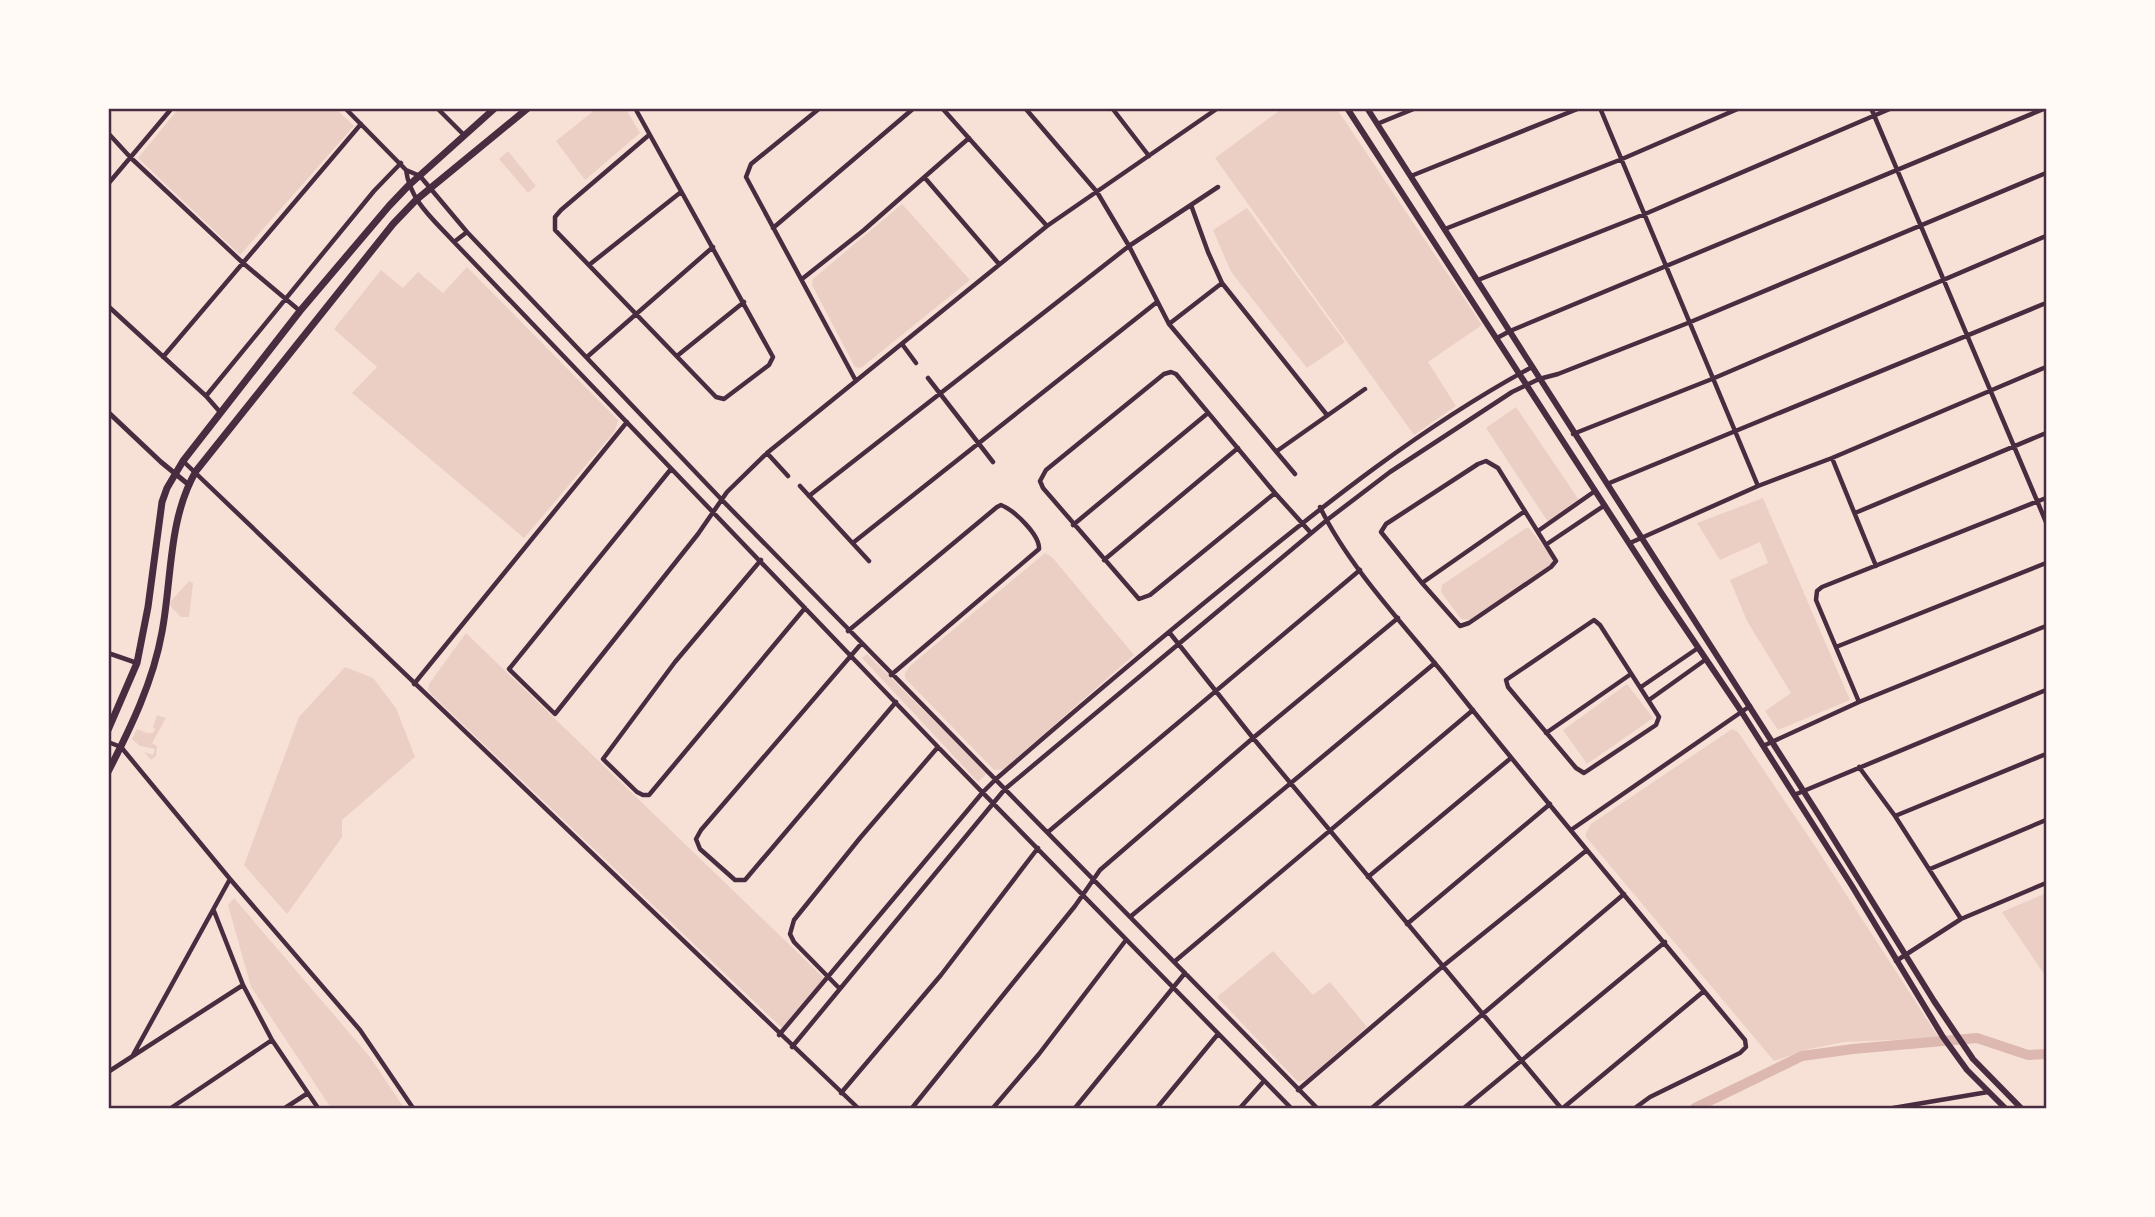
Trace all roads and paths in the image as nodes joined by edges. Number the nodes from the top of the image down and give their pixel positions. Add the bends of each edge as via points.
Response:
1 (172, 108) edge
2 (345, 108) edge
3 (438, 108) edge
4 (495, 108) edge
5 (528, 108) edge
6 (635, 108) edge
7 (820, 108) edge
8 (914, 108) edge
9 (942, 108) edge
10 (1025, 108) edge
11 (1218, 108) edge
12 (1347, 108) edge
13 (1367, 108) edge
14 (1416, 108) edge
15 (1580, 108) edge
16 (1600, 108) edge
17 (1740, 108) edge
18 (1871, 108) edge
19 (1892, 108) edge
20 (2046, 108) edge
21 (1114, 109) edge
22 (1874, 116) junction
23 (361, 124) junction
24 (1377, 124) junction
25 (108, 133) edge
26 (464, 135) junction
27 (649, 135) junction
28 (969, 138) junction
29 (1149, 156) junction
30 (131, 158) junction
31 (1622, 159) junction
32 (401, 163) junction
33 (406, 170) junction
34 (1896, 170) junction
35 (2046, 173) edge
36 (419, 176) junction
37 (1411, 176) junction
38 (925, 178) junction
39 (108, 184) edge
40 (408, 186) junction
41 (1218, 187) dead end
42 (431, 189) junction
43 (681, 192) junction
44 (1097, 192) junction
45 (416, 200) junction
46 (1191, 205) junction
47 (1645, 214) junction
48 (1047, 226) junction
49 (1920, 226) junction
50 (773, 228) junction
51 (1446, 229) junction
52 (467, 232) junction
53 (2046, 236) edge
54 (454, 242) junction
55 (1129, 246) junction
56 (713, 247) junction
57 (243, 263) junction
58 (999, 264) junction
59 (589, 265) junction
60 (1664, 267) junction
61 (802, 279) junction
62 (1944, 279) junction
63 (1478, 280) junction
64 (1222, 283) junction
65 (285, 299) junction
66 (744, 302) junction
67 (1157, 302) junction
68 (2046, 303) edge
69 (108, 306) edge
70 (300, 311) junction
71 (635, 313) junction
72 (1688, 323) junction
73 (1168, 324) junction
74 (1510, 331) junction
75 (1967, 336) junction
76 (1497, 338) junction
77 (902, 344) junction
78 (163, 356) junction
79 (587, 356) junction
80 (677, 356) junction
81 (916, 363) dead end
82 (1532, 367) junction
83 (2046, 367) edge
84 (1520, 374) junction
85 (928, 378) dead end
86 (1539, 379) junction
87 (1712, 379) junction
88 (856, 381) junction
89 (1527, 385) junction
90 (1365, 389) dead end
91 (1991, 390) junction
92 (940, 393) junction
93 (206, 396) junction
94 (108, 412) edge
95 (220, 412) junction
96 (1208, 413) junction
97 (1327, 415) junction
98 (627, 422) junction
99 (1735, 432) junction
100 (2046, 433) edge
101 (1573, 434) junction
102 (979, 443) junction
103 (2014, 447) junction
104 (1238, 448) junction
105 (1277, 452) junction
106 (767, 453) junction
107 (1832, 458) junction
108 (183, 461) junction
109 (993, 463) dead end
110 (671, 469) junction
111 (196, 471) junction
112 (175, 474) junction
113 (1295, 474) dead end
114 (788, 476) dead end
115 (1607, 484) junction
116 (189, 485) junction
117 (800, 486) dead end
118 (1758, 486) junction
119 (1596, 491) junction
120 (1275, 493) junction
121 (809, 496) junction
122 (2046, 498) edge
123 (722, 500) junction
124 (2038, 502) junction
125 (1605, 505) junction
126 (1321, 507) junction
127 (1525, 511) junction
128 (714, 512) junction
129 (1855, 513) junction
130 (1327, 520) junction
131 (1302, 522) junction
132 (2046, 522) edge
133 (1073, 525) junction
134 (1538, 531) junction
135 (1311, 533) junction
136 (1641, 537) junction
137 (854, 542) junction
138 (1630, 543) junction
139 (1547, 544) junction
140 (761, 560) junction
141 (1104, 560) junction
142 (869, 561) dead end
143 (2046, 563) edge
144 (1876, 566) junction
145 (1360, 570) junction
146 (1422, 583) junction
147 (805, 608) junction
148 (1398, 618) junction
149 (2046, 626) edge
150 (848, 631) junction
151 (1169, 632) junction
152 (1702, 633) junction
153 (1693, 640) junction
154 (1178, 643) junction
155 (861, 644) junction
156 (1836, 647) junction
157 (1698, 648) junction
158 (108, 653) edge
159 (850, 654) junction
160 (1705, 660) junction
161 (138, 663) junction
162 (1435, 663) junction
163 (1632, 674) junction
164 (891, 675) junction
165 (414, 684) junction
166 (1640, 687) junction
167 (1215, 690) junction
168 (2046, 690) edge
169 (1648, 700) junction
170 (896, 702) junction
171 (1859, 702) junction
172 (1749, 706) junction
173 (1473, 710) junction
174 (1741, 711) junction
175 (108, 730) edge
176 (1546, 733) junction
177 (1253, 738) junction
178 (1772, 741) junction
179 (108, 742) edge
180 (1763, 746) junction
181 (121, 747) junction
182 (939, 747) junction
183 (2046, 754) edge
184 (1511, 758) junction
185 (1859, 767) junction
186 (108, 772) edge
187 (996, 779) junction
188 (1291, 783) junction
189 (1005, 789) junction
190 (1804, 790) junction
191 (983, 792) junction
192 (1794, 795) junction
193 (993, 803) junction
194 (1550, 804) junction
195 (1895, 816) junction
196 (2046, 820) edge
197 (1329, 830) junction
198 (1571, 830) junction
199 (1048, 832) junction
200 (1038, 848) junction
201 (1587, 850) junction
202 (1930, 869) junction
203 (1368, 877) junction
204 (230, 879) junction
205 (1094, 879) junction
206 (2046, 883) edge
207 (1083, 894) junction
208 (1624, 894) junction
209 (214, 911) junction
210 (1130, 917) junction
211 (1961, 919) junction
212 (1406, 924) junction
213 (1126, 940) junction
214 (1665, 942) junction
215 (1906, 955) junction
216 (1896, 961) junction
217 (1174, 962) junction
218 (1443, 965) junction
219 (1185, 973) junction
220 (828, 976) junction
221 (243, 985) junction
222 (1172, 987) junction
223 (840, 989) junction
224 (1704, 991) junction
225 (1483, 1015) junction
226 (1218, 1034) junction
227 (779, 1035) junction
228 (272, 1040) junction
229 (792, 1047) junction
230 (133, 1055) junction
231 (1522, 1060) junction
232 (108, 1073) edge
233 (1264, 1081) junction
234 (1298, 1090) junction
235 (1988, 1092) junction
236 (308, 1093) junction
237 (841, 1093) junction
238 (171, 1108) edge
239 (285, 1108) edge
240 (318, 1108) edge
241 (413, 1108) edge
242 (858, 1108) edge
243 (912, 1108) edge
244 (993, 1108) edge
245 (1075, 1108) edge
246 (1157, 1108) edge
247 (1240, 1108) edge
248 (1292, 1108) edge
249 (1317, 1108) edge
250 (1372, 1108) edge
251 (1464, 1108) edge
252 (1562, 1108) edge
253 (1635, 1108) edge
254 (1893, 1108) edge
255 (2005, 1108) edge
256 (2021, 1108) edge

1 - 30 street
2 - 23 street
3 - 26 street
4 - 26 main road
5 - 42 main road
6 - 27 street
7 - 50 street via 751,164 746,177
8 - 50 street
9 - 28 street
10 - 44 street
11 - 29 street
12 - 76 main road
13 - 24 main road
14 - 24 street
15 - 37 street
16 - 31 street
17 - 31 street
18 - 22 street
19 - 22 street
20 - 34 street
21 - 29 street
22 - 34 street
22 - 47 street
23 - 32 street
23 - 57 street
24 - 37 main road
25 - 30 street
26 - 36 main road
27 - 43 street
27 - 59 street via 555,217 555,230
28 - 38 street
28 - 48 street
29 - 44 street
30 - 39 street
30 - 57 street
31 - 47 street
31 - 51 street
32 - 33 street
32 - 65 street
33 - 36 street
33 - 40 street
34 - 49 street
34 - 60 street
35 - 49 street
36 - 40 main road
36 - 42 street
37 - 51 main road
38 - 58 street
38 - 61 street
40 - 45 street
40 - 70 main road
41 - 46 street
42 - 45 main road
42 - 52 street
43 - 56 street
43 - 59 street
44 - 48 street
44 - 55 street
45 - 54 street
45 - 111 main road via 365,256
46 - 55 street
46 - 64 street
47 - 60 street
47 - 63 street
48 - 58 street
49 - 62 street
49 - 72 street
50 - 61 street
51 - 63 main road
52 - 54 street
52 - 79 street
53 - 62 street
54 - 98 street
55 - 67 street
55 - 92 street
56 - 66 street
56 - 71 street
57 - 65 street
57 - 78 street
58 - 77 street
59 - 71 street
60 - 72 street
60 - 74 street
61 - 88 street
62 - 75 street
62 - 87 street
63 - 74 main road
64 - 73 street
64 - 97 street
65 - 70 street
65 - 93 street
66 - 80 street
66 - 80 street via 774,357 769,365 720,399
67 - 73 street
67 - 102 street
68 - 75 street
69 - 78 street
70 - 95 main road
71 - 79 street
71 - 80 street
72 - 86 street
72 - 87 street
73 - 105 street
74 - 76 street
74 - 82 main road
75 - 91 street
75 - 99 street
76 - 84 main road
77 - 81 street
77 - 88 street
78 - 93 street
79 - 123 street
82 - 84 street
82 - 86 main road
83 - 91 street
84 - 89 main road
84 - 126 street
85 - 92 street
86 - 89 street
86 - 101 main road
87 - 99 street
87 - 101 street
88 - 106 street
89 - 119 main road
89 - 130 street via 1390,472
90 - 97 street
91 - 103 street
91 - 107 street
92 - 102 street
92 - 121 street
93 - 95 street
94 - 112 street
95 - 108 main road
96 - 104 street
96 - 133 street
96 - 133 street via 1176,374 1168,372 1042,475 1043,488
97 - 105 street
98 - 110 street
98 - 165 street
99 - 115 street
99 - 118 street
100 - 103 street
101 - 115 main road
102 - 109 street
102 - 137 street
103 - 124 street
103 - 129 street
104 - 120 street
104 - 141 street
105 - 113 street
106 - 114 street
106 - 123 street
107 - 118 street
107 - 129 street
108 - 111 street
108 - 112 main road
110 - 128 street
110 - 128 street via 509,669 555,714
111 - 116 main road
111 - 165 street
112 - 116 street
112 - 161 main road via 162,502
115 - 136 main road
116 - 181 main road via 176,528 162,634 147,689
117 - 121 street
118 - 136 street
119 - 125 main road
119 - 134 street
120 - 131 street
120 - 141 street via 1144,599 1134,595
121 - 137 street
122 - 124 street
123 - 128 street
123 - 150 street
124 - 132 street
124 - 144 street
125 - 138 main road
125 - 139 street
126 - 130 street
126 - 131 street
127 - 134 street
127 - 146 street
127 - 146 street via 1498,468 1486,461 1386,524 1381,532
128 - 140 street
129 - 144 street
130 - 135 street
130 - 145 street
131 - 135 street
131 - 151 street
133 - 141 street
134 - 139 street
135 - 154 street
136 - 138 street
136 - 152 main road
137 - 142 street
138 - 153 main road
139 - 146 street via 1556,561 1551,567 1464,626 1457,624
140 - 147 street
140 - 147 street via 675,662 603,759 637,792 649,795
143 - 156 street
144 - 156 street via 1817,591 1816,600
145 - 148 street
145 - 167 street
147 - 159 street
148 - 162 street
148 - 177 street
149 - 171 street
150 - 155 street
150 - 164 street via 997,507 1005,506 1038,539 1036,553
151 - 154 street
151 - 187 street
152 - 153 street
152 - 172 main road
153 - 157 main road
154 - 167 street
154 - 189 street
155 - 159 street
155 - 164 street
156 - 171 street
157 - 160 main road
157 - 166 street
158 - 161 street
159 - 170 street
159 - 170 street via 701,830 696,839 700,849 735,880 746,880
160 - 169 street
160 - 174 main road
161 - 175 main road
162 - 173 street
162 - 188 street
163 - 166 street
163 - 176 street
163 - 176 street via 1594,620 1508,677 1508,687
164 - 187 street
165 - 227 street
166 - 169 street
167 - 177 street
167 - 199 street
168 - 185 street
169 - 176 street via 1659,721 1584,773
170 - 182 street
171 - 178 street
172 - 174 street
172 - 178 main road
173 - 184 street
173 - 197 street
174 - 180 main road
174 - 198 street
177 - 188 street
177 - 205 street
178 - 180 street
178 - 190 main road
179 - 181 street
180 - 192 main road
181 - 186 main road
181 - 204 street
182 - 191 street
182 - 220 street via 794,920 790,934 794,942
183 - 195 street
184 - 194 street
184 - 203 street
185 - 190 street
185 - 195 street
187 - 189 street
187 - 191 street
188 - 197 street
188 - 210 street
189 - 193 street
189 - 199 street
190 - 192 street
190 - 215 main road
191 - 193 street
191 - 220 street
192 - 216 main road
193 - 200 street
193 - 223 street
194 - 198 street
194 - 212 street
195 - 202 street
196 - 202 street
197 - 203 street
197 - 217 street
198 - 201 street
199 - 205 street
200 - 207 street
200 - 237 street
201 - 208 street
201 - 218 street
202 - 211 street
203 - 212 street
204 - 209 street
204 - 241 street via 360,1030
205 - 207 street
205 - 210 street
206 - 211 street
207 - 213 street
207 - 243 street
208 - 214 street
208 - 225 street
209 - 221 street
209 - 230 street
210 - 217 street
211 - 215 street
212 - 218 street
213 - 222 street
213 - 244 street
214 - 224 street
214 - 231 street
215 - 216 street
215 - 256 main road via 1973,1059
216 - 235 main road via 1956,1057
217 - 219 street
218 - 225 street
218 - 234 street
219 - 222 street
219 - 234 street
220 - 223 street
220 - 227 street
221 - 228 street
221 - 230 street
222 - 226 street
222 - 245 street
223 - 229 street
224 - 252 street
224 - 253 street via 1746,1047
225 - 231 street
225 - 250 street
226 - 233 street
226 - 246 street
227 - 229 street
228 - 236 street
228 - 238 street
229 - 237 street
230 - 232 street
231 - 251 street
231 - 252 street
233 - 247 street
233 - 248 street
234 - 249 street
235 - 254 street
235 - 255 main road
236 - 239 street
236 - 240 street
237 - 242 street

